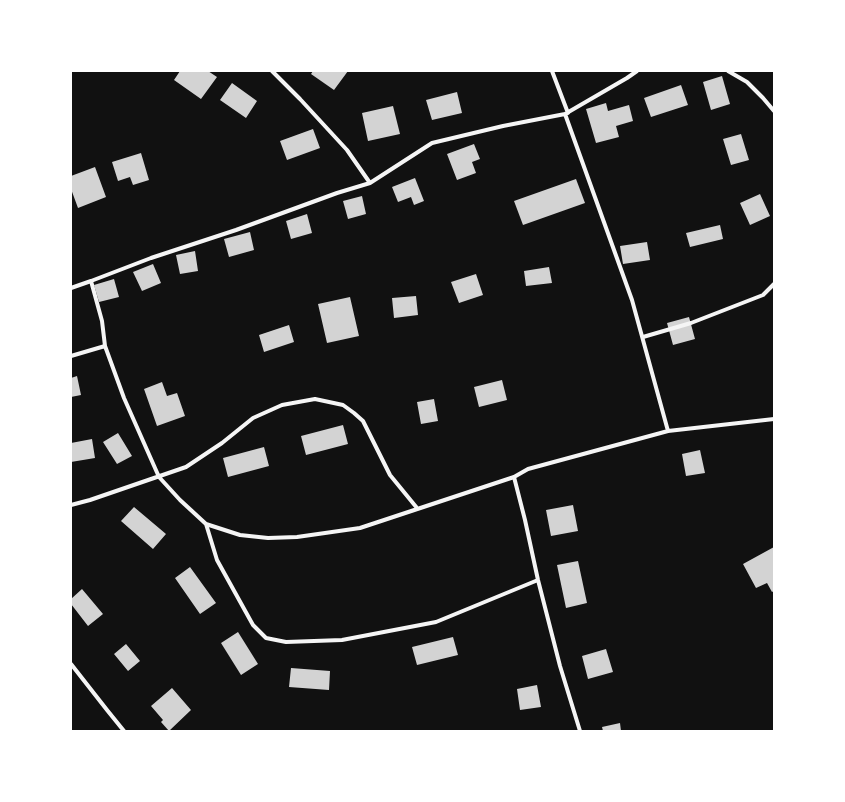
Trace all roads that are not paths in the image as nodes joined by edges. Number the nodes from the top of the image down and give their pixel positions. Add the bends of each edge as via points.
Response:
1 (272, 71) edge
2 (552, 71) edge
3 (637, 71) edge
4 (728, 71) edge
5 (774, 111) edge
6 (566, 113) junction
7 (370, 182) junction
8 (91, 281) junction
9 (774, 284) edge
10 (71, 288) edge
11 (643, 337) junction
12 (105, 346) junction
13 (71, 356) edge
14 (774, 419) edge
15 (668, 431) junction
16 (159, 477) junction
17 (514, 477) junction
18 (71, 505) edge
19 (417, 508) junction
20 (206, 524) junction
21 (538, 580) junction
22 (71, 664) edge
23 (124, 731) edge
24 (580, 731) edge

1 - 7 street via 347,150
2 - 6 street
3 - 6 street
4 - 5 street via 747,82
6 - 7 street via 432,143
6 - 11 street
7 - 8 street
8 - 10 street
8 - 12 street via 102,321
9 - 11 street via 763,295 731,308
11 - 15 street
12 - 13 street
12 - 16 street via 124,398
14 - 15 street
15 - 17 street via 528,469
16 - 18 street
16 - 19 street via 186,467 253,418 282,405 315,400 343,405 363,422 390,475
16 - 20 street
17 - 19 street
17 - 21 street
19 - 20 street via 360,528 297,538 240,535
20 - 21 street via 217,560 253,625 266,638 286,642 342,640 436,622
21 - 24 street
22 - 23 street

